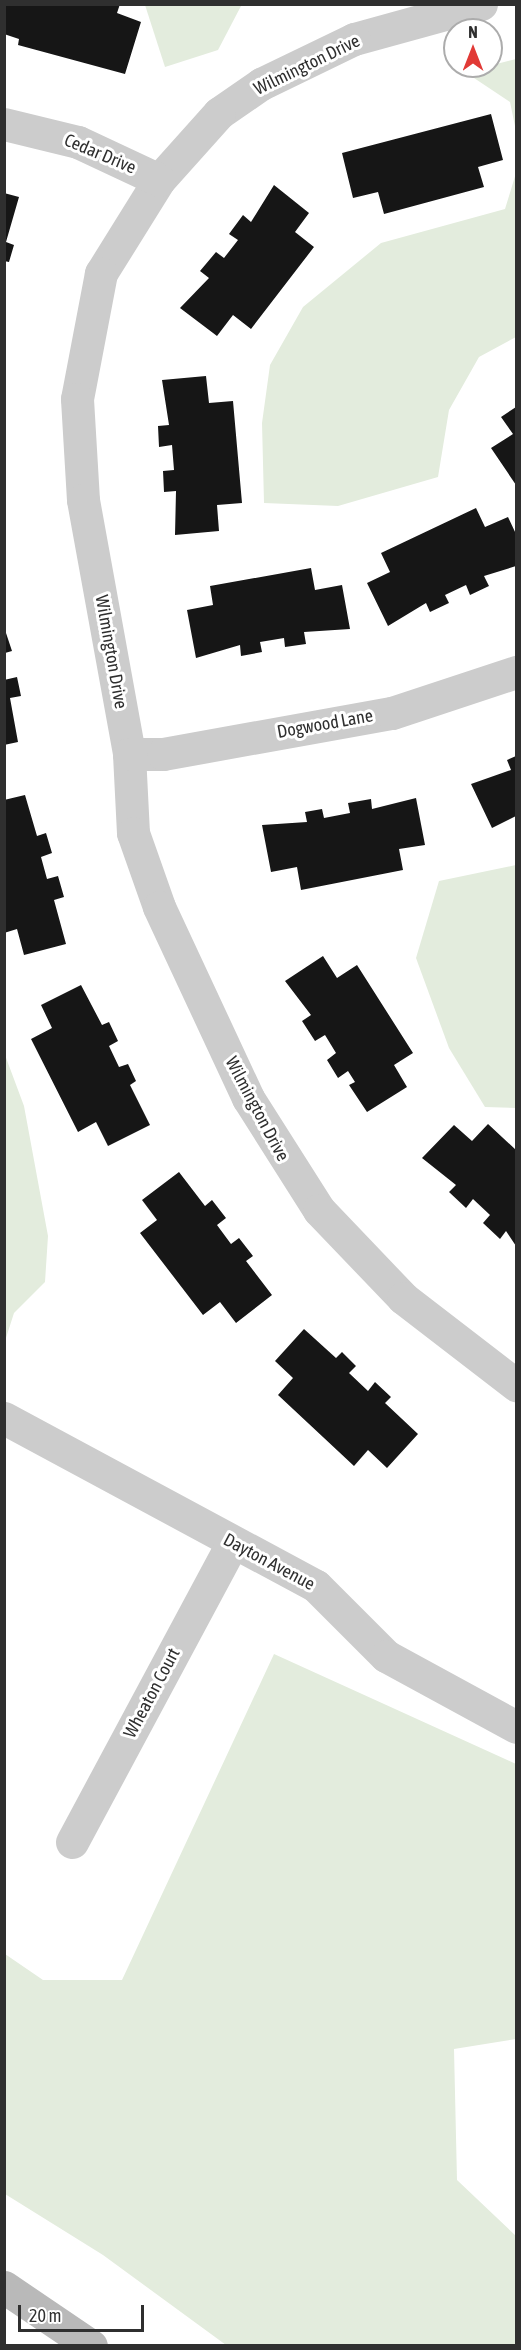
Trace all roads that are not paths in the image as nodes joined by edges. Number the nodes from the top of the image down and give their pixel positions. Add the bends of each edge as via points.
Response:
1 (462, 7) edge
2 (4, 124) edge
3 (159, 180) junction
4 (516, 672) edge
5 (129, 754) junction
6 (516, 1385) edge
7 (4, 1418) edge
8 (232, 1543) junction
9 (516, 1727) edge
10 (72, 1842) dead end
11 (4, 2287) edge
12 (91, 2346) edge

1 - 3 street, Wilmington Drive via 354,39 261,84 219,113
2 - 3 street, Cedar Drive via 78,142
3 - 5 street, Wilmington Drive via 101,273 77,399 83,500
4 - 5 street, Dogwood Lane via 392,713 163,754
5 - 6 street, Wilmington Drive via 133,833 159,907 248,1098 288,1167 319,1210 403,1298
7 - 8 street, Dayton Avenue
8 - 9 street, Dayton Avenue via 316,1586 386,1656
8 - 10 street, Wheaton Court
11 - 12 main road

